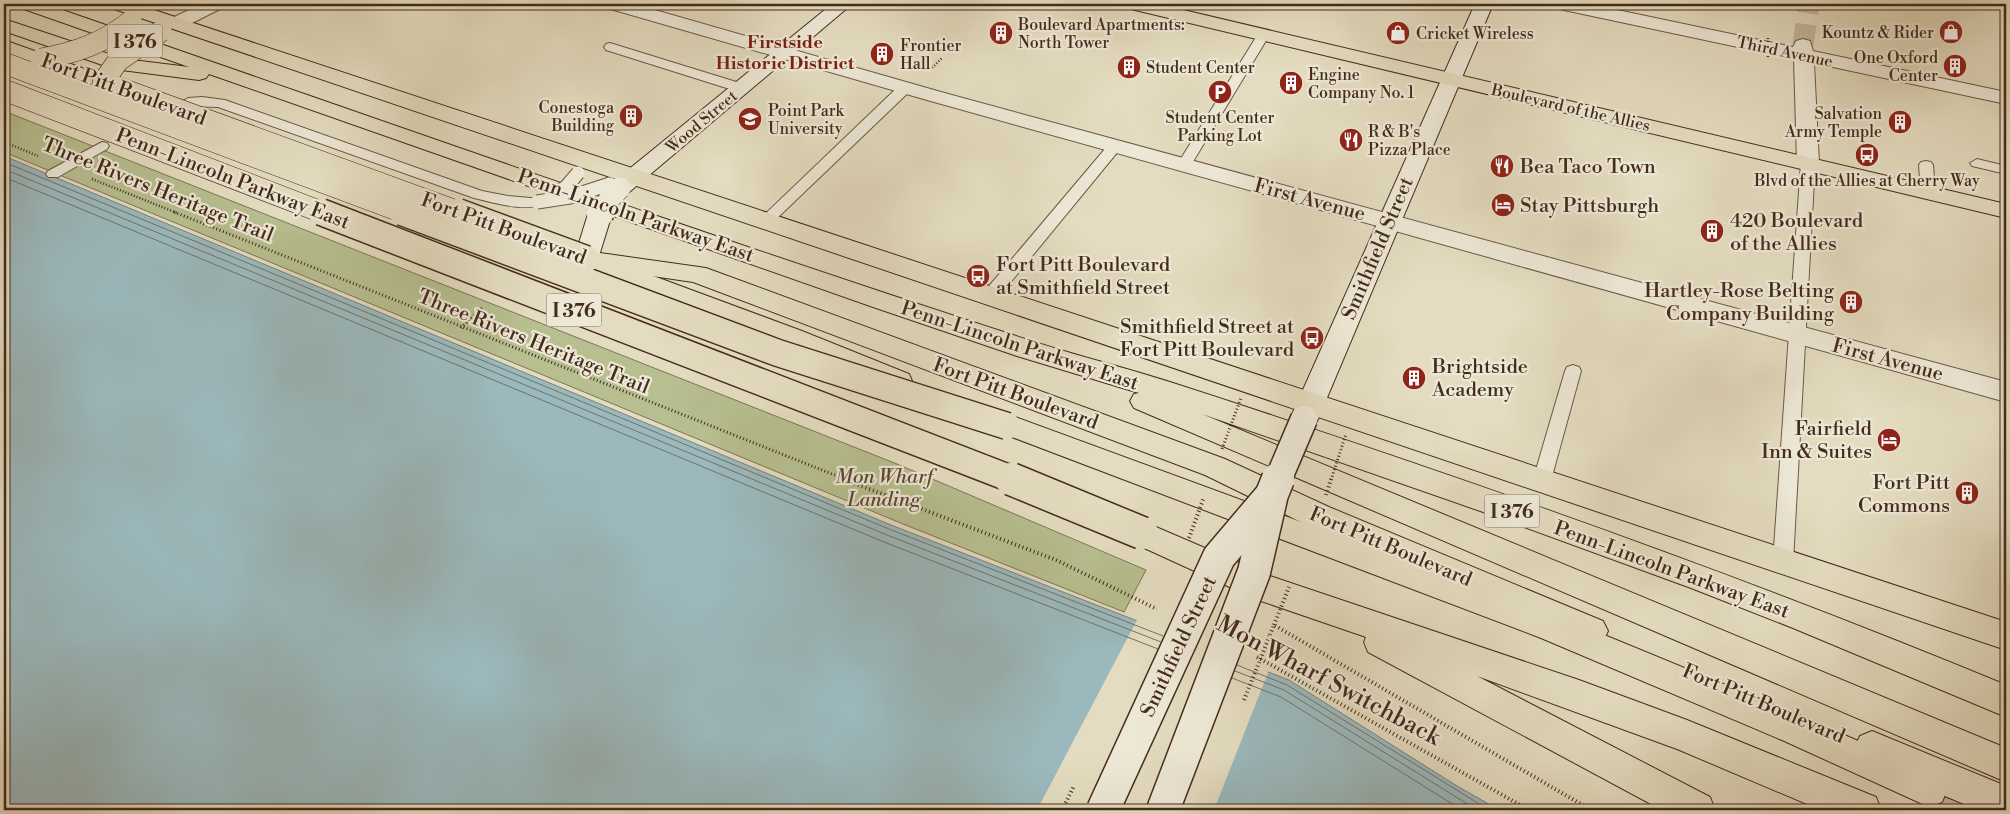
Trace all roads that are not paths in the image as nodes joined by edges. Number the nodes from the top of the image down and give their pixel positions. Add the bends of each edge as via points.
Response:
1 (28, 4) edge
2 (118, 4) edge
3 (215, 4) edge
4 (614, 4) edge
5 (843, 4) edge
6 (1136, 4) edge
7 (1484, 4) edge
8 (1564, 4) edge
9 (135, 16) junction
10 (4, 25) edge
11 (169, 27) junction
12 (1264, 34) junction
13 (4, 46) edge
14 (610, 47) dead end
15 (1803, 50) junction
16 (784, 52) junction
17 (42, 59) junction
18 (4, 63) edge
19 (242, 78) junction
20 (1451, 79) junction
21 (103, 82) junction
22 (906, 87) junction
23 (741, 88) junction
24 (4, 90) edge
25 (2006, 98) edge
26 (188, 102) dead end
27 (102, 146) dead end
28 (1115, 146) junction
29 (1808, 163) junction
30 (1977, 163) dead end
31 (1184, 165) junction
32 (1926, 165) dead end
33 (580, 166) junction
34 (2006, 170) edge
35 (59, 171) road end
36 (621, 183) junction
37 (1928, 192) junction
38 (537, 202) junction
39 (2006, 211) edge
40 (766, 221) junction
41 (1389, 221) junction
42 (586, 259) junction
43 (990, 296) junction
44 (1796, 334) junction
45 (1009, 344) junction
46 (1573, 371) dead end
47 (2006, 392) edge
48 (1307, 411) junction
49 (1007, 426) junction
50 (1542, 480) junction
51 (1272, 494) junction
52 (1783, 562) junction
53 (1276, 587) junction
54 (2006, 636) edge
55 (2006, 701) edge
56 (2006, 765) edge
57 (1929, 781) junction
58 (2006, 804) edge
59 (1103, 810) edge
60 (1163, 810) edge
61 (1697, 810) edge
62 (1863, 810) edge

1 - 19 main road, Penn-Lincoln Parkway East / I 376
2 - 9 main road
3 - 11 street
4 - 16 street, First Avenue
5 - 16 street, Wood Street
6 - 12 main road, Boulevard of the Allies
7 - 20 street, Smithfield Street
8 - 15 street, Third Avenue
9 - 11 main road
9 - 17 main road, bridge via 99,44
10 - 19 main road via 121,65
11 - 21 main road, bridge via 118,61
11 - 33 main road
12 - 20 main road, Boulevard of the Allies
12 - 31 lane
13 - 17 main road, Fort Pitt Boulevard
14 - 23 lane
15 - 25 street, Third Avenue
15 - 29 street
16 - 22 street, First Avenue
16 - 23 street, Wood Street
17 - 21 main road, Fort Pitt Boulevard
18 - 49 main road, bridge via 778,353
19 - 45 main road, Penn-Lincoln Parkway East / I 376
20 - 29 main road, Boulevard of the Allies
20 - 41 street, Smithfield Street
21 - 42 main road, Fort Pitt Boulevard, bridge
22 - 28 street, First Avenue
22 - 40 lane
23 - 36 street, Wood Street
24 - 53 main road, Penn-Lincoln Parkway East / I 376, bridge via 1002,475
26 - 38 lane via 220,103 492,198
27 - 35 lane
28 - 31 street, First Avenue
28 - 43 lane
29 - 37 main road, Boulevard of the Allies
29 - 44 lane
30 - 34 lane
31 - 41 street, First Avenue
32 - 37 lane
33 - 36 main road
33 - 38 lane, bridge via 566,187
36 - 38 lane, bridge
36 - 40 main road
36 - 42 street, Wood Street, bridge via 600,214
37 - 39 main road, Boulevard of the Allies
40 - 43 main road
41 - 44 street, First Avenue
41 - 48 street, Smithfield Street
42 - 49 main road, bridge via 793,337
42 - 51 main road, Fort Pitt Boulevard via 697,274 1215,467
43 - 48 main road
44 - 47 street, First Avenue
44 - 52 lane
45 - 55 main road, Penn-Lincoln Parkway East / I 376 via 1179,395 1676,569
45 - 56 main road
46 - 50 lane
48 - 50 main road
48 - 51 street, Smithfield Street, bridge
49 - 57 main road via 1552,628 1794,729
50 - 52 main road
51 - 57 main road, Fort Pitt Boulevard
51 - 59 street, Smithfield Street, bridge via 1219,557
51 - 60 street, Smithfield Street, bridge via 1254,572
52 - 54 main road
53 - 61 main road, Penn-Lincoln Parkway East / I 376
53 - 62 main road via 1669,729
57 - 58 main road, Fort Pitt Boulevard

